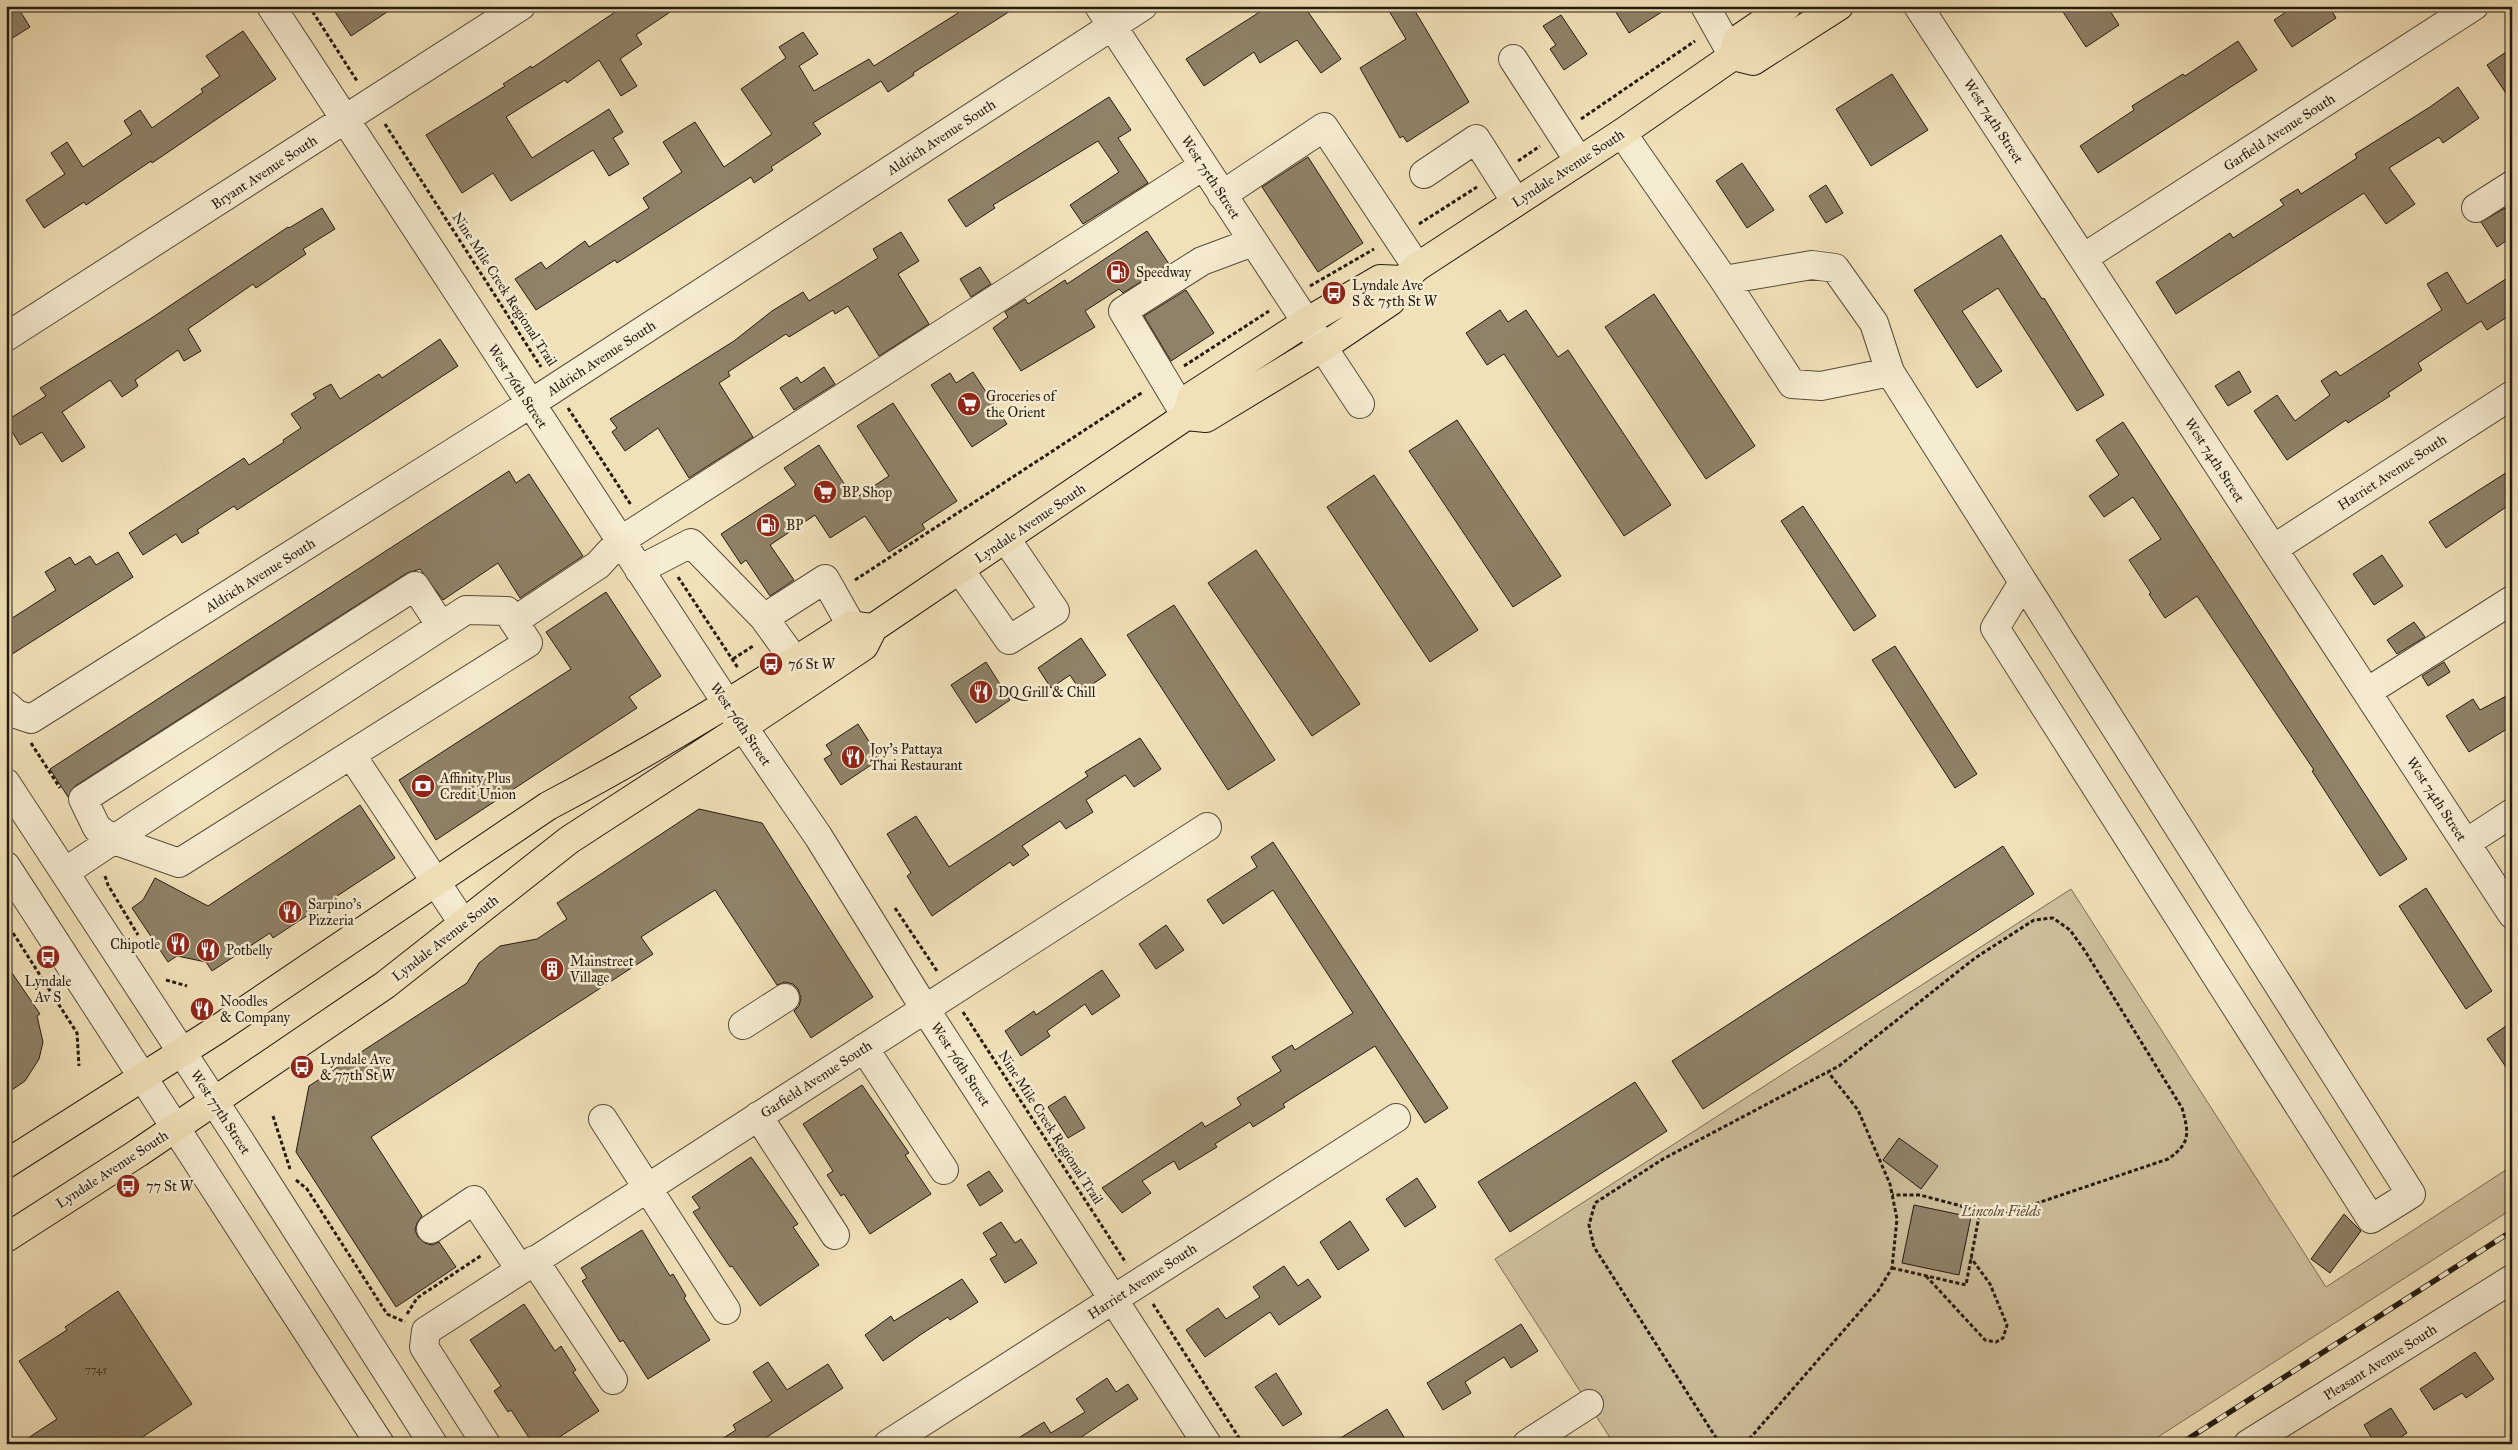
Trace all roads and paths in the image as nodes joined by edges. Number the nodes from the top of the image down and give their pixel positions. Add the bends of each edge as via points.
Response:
1 (272, 6) edge
2 (308, 6) edge
3 (521, 6) edge
4 (1143, 6) edge
5 (1786, 6) edge
6 (1839, 6) edge
7 (1918, 6) edge
8 (2474, 6) edge
9 (1106, 16) edge
10 (1711, 17) edge
11 (1733, 56) junction
12 (1513, 59) dead end
13 (371, 104) junction
14 (345, 120) junction
15 (1561, 133) junction
16 (1622, 133) junction
17 (1579, 161) junction
18 (1203, 166) junction
19 (1499, 173) junction
20 (1424, 174) dead end
21 (2512, 185) edge
22 (1222, 195) junction
23 (1516, 202) junction
24 (2476, 208) dead end
25 (1397, 236) junction
26 (1253, 242) junction
27 (2083, 258) junction
28 (1410, 274) junction
29 (1724, 280) junction
30 (1311, 285) dead end
31 (1270, 310) dead end
32 (1306, 322) junction
33 (6, 338) edge
34 (1323, 347) junction
35 (1890, 372) junction
36 (1164, 379) junction
37 (555, 388) junction
38 (2512, 395) edge
39 (530, 404) junction
40 (1360, 404) dead end
41 (1186, 416) junction
42 (644, 525) junction
43 (1006, 539) junction
44 (620, 541) junction
45 (2272, 549) junction
46 (664, 557) junction
47 (639, 570) junction
48 (960, 570) junction
49 (2022, 584) junction
50 (833, 594) junction
51 (2512, 600) edge
52 (514, 621) junction
53 (769, 625) junction
54 (441, 626) junction
55 (862, 626) junction
56 (795, 661) junction
57 (2367, 692) junction
58 (6, 705) edge
59 (728, 705) junction
60 (743, 727) junction
61 (352, 756) junction
62 (6, 783) edge
63 (2512, 813) edge
64 (1207, 827) dead end
65 (114, 840) junction
66 (2466, 843) junction
67 (6, 866) edge
68 (65, 872) junction
69 (109, 872) dead end
70 (436, 882) junction
71 (2512, 914) edge
72 (6, 922) edge
73 (463, 923) junction
74 (141, 942) dead end
75 (163, 979) dead end
76 (187, 986) dead end
77 (785, 998) dead end
78 (959, 1006) dead end
79 (925, 1009) junction
80 (743, 1026) dead end
81 (864, 1048) junction
82 (181, 1052) junction
83 (79, 1066) dead end
84 (1828, 1072) junction
85 (143, 1077) junction
86 (213, 1102) junction
87 (274, 1116) dead end
88 (758, 1116) junction
89 (1396, 1118) dead end
90 (603, 1119) dead end
91 (174, 1128) junction
92 (6, 1164) edge
93 (944, 1170) dead end
94 (646, 1188) junction
95 (1892, 1195) junction
96 (1980, 1211) junction
97 (431, 1229) dead end
98 (835, 1235) dead end
99 (6, 1238) edge
100 (488, 1251) dead end
101 (1971, 1258) junction
102 (1124, 1261) dead end
103 (527, 1264) junction
104 (1892, 1268) junction
105 (1926, 1276) junction
106 (2512, 1279) edge
107 (1114, 1300) junction
108 (1150, 1300) dead end
109 (726, 1310) dead end
110 (414, 1326) junction
111 (613, 1380) dead end
112 (1589, 1404) dead end
113 (367, 1439) edge
114 (433, 1444) edge
115 (486, 1444) edge
116 (888, 1444) edge
117 (1207, 1444) edge
118 (1243, 1444) edge
119 (1527, 1444) edge
120 (1720, 1444) edge
121 (1745, 1444) edge
122 (2248, 1444) edge

1 - 14 street, West 76th Street
2 - 13 path, Nine Mile Creek Regional Trail
3 - 13 street, Bryant Avenue South
4 - 9 street, Aldrich Avenue South
5 - 11 main road, Lyndale Avenue South via 1737,40
6 - 11 main road via 1752,61
7 - 27 street, West 74th Street
8 - 27 street, Garfield Avenue South
9 - 18 street, West 75th Street
9 - 37 street, Aldrich Avenue South
10 - 11 street
10 - 15 path
11 - 16 main road, Lyndale Avenue South
12 - 15 street
13 - 14 street, Bryant Avenue South
13 - 37 path, Nine Mile Creek Regional Trail
14 - 33 street, Bryant Avenue South
14 - 39 street, West 76th Street
15 - 17 street
15 - 19 path
16 - 17 main road, Lyndale Avenue South
16 - 29 street
17 - 23 main road, Lyndale Avenue South
18 - 22 street, West 75th Street
18 - 42 street
19 - 20 street via 1476,139
19 - 23 street
19 - 25 path
21 - 24 street
22 - 25 street via 1324,127
22 - 26 street, West 75th Street
23 - 28 main road, Lyndale Avenue South
25 - 28 street
25 - 30 path
26 - 32 street, West 75th Street
26 - 36 street via 1202,261 1123,311
27 - 45 street, West 74th Street
28 - 32 main road via 1380,279
28 - 34 main road, Lyndale Avenue South via 1391,300
29 - 35 street via 1792,384 1820,386
29 - 35 street via 1812,265 1836,268 1874,323
31 - 36 path
32 - 34 street, West 75th Street
32 - 41 main road via 1192,396
34 - 40 street, West 75th Street
34 - 41 main road, Lyndale Avenue South via 1206,418
35 - 49 street
36 - 41 street
36 - 50 path
37 - 39 street, Aldrich Avenue South
37 - 42 path, Nine Mile Creek Regional Trail
38 - 45 street, Harriet Avenue South
39 - 44 street, West 76th Street
39 - 58 street, Aldrich Avenue South via 31,719 16,714
41 - 43 main road, Lyndale Avenue South
42 - 44 street
43 - 48 main road, Lyndale Avenue South
43 - 48 street via 1055,611 1009,640
44 - 47 street, West 76th Street
44 - 52 street via 598,564
45 - 57 street, West 74th Street
46 - 47 street
46 - 53 street via 691,542
46 - 53 path via 732,659
47 - 59 street, West 76th Street
48 - 55 main road, Lyndale Avenue South
49 - 49 street via 1994,628 2371,1219 2411,1194
50 - 53 street via 825,579
50 - 55 street
51 - 57 street
52 - 54 street via 507,610 466,610
52 - 61 street via 528,643
53 - 56 street
54 - 65 street
54 - 65 street via 415,586 83,799 97,828
55 - 56 main road, Lyndale Avenue South
55 - 60 main road, Lyndale Avenue South via 864,646
56 - 59 main road, Lyndale Avenue South
57 - 66 street, West 74th Street
59 - 60 street, West 76th Street
59 - 70 main road, Lyndale Avenue South via 548,806
60 - 73 main road, Lyndale Avenue South via 569,840
60 - 79 street, West 76th Street via 818,836
61 - 65 street via 179,863
61 - 70 street
62 - 68 street, West 77th Street
63 - 66 street
64 - 79 street, Garfield Avenue South
65 - 68 street
66 - 71 street, West 74th Street
67 - 85 street
68 - 82 street, West 77th Street
69 - 74 path via 105,875 108,885
70 - 73 street
70 - 82 main road, Lyndale Avenue South
72 - 83 path via 77,1033
73 - 86 main road, Lyndale Avenue South via 385,985
75 - 76 path
77 - 80 street
78 - 102 path, Nine Mile Creek Regional Trail
79 - 81 street, Garfield Avenue South
79 - 107 street, West 76th Street
81 - 88 street, Garfield Avenue South
81 - 93 street
82 - 85 main road, Lyndale Avenue South
82 - 86 street, West 77th Street
84 - 95 path via 1858,1110
84 - 96 path via 1975,958 2034,920 2053,918 2070,930 2182,1108 2188,1130 2182,1149 2168,1159 2004,1214
84 - 120 path via 1663,1159 1594,1203 1588,1225 1594,1247
85 - 91 street
85 - 92 main road, Lyndale Avenue South
86 - 91 main road, Lyndale Avenue South
86 - 114 street, West 77th Street
87 - 110 path via 292,1176 307,1189 386,1314
88 - 94 street, Garfield Avenue South
88 - 98 street
89 - 107 street, Harriet Avenue South
90 - 94 street
91 - 99 main road, Lyndale Avenue South
91 - 113 street
94 - 103 street, Garfield Avenue South
94 - 109 street
95 - 96 path via 1920,1196
95 - 104 path via 1897,1219
96 - 101 path
97 - 103 street via 475,1201
100 - 110 path via 417,1298
101 - 105 path via 1966,1286
101 - 105 path via 1990,1284 2007,1324 2003,1338 1996,1342 1985,1340
103 - 110 street, Garfield Avenue South
103 - 111 street
104 - 105 path
104 - 121 path via 1878,1291
106 - 122 street, Pleasant Avenue South
107 - 116 street, Harriet Avenue South
107 - 117 street, West 76th Street
108 - 118 path
110 - 115 street
112 - 119 street

